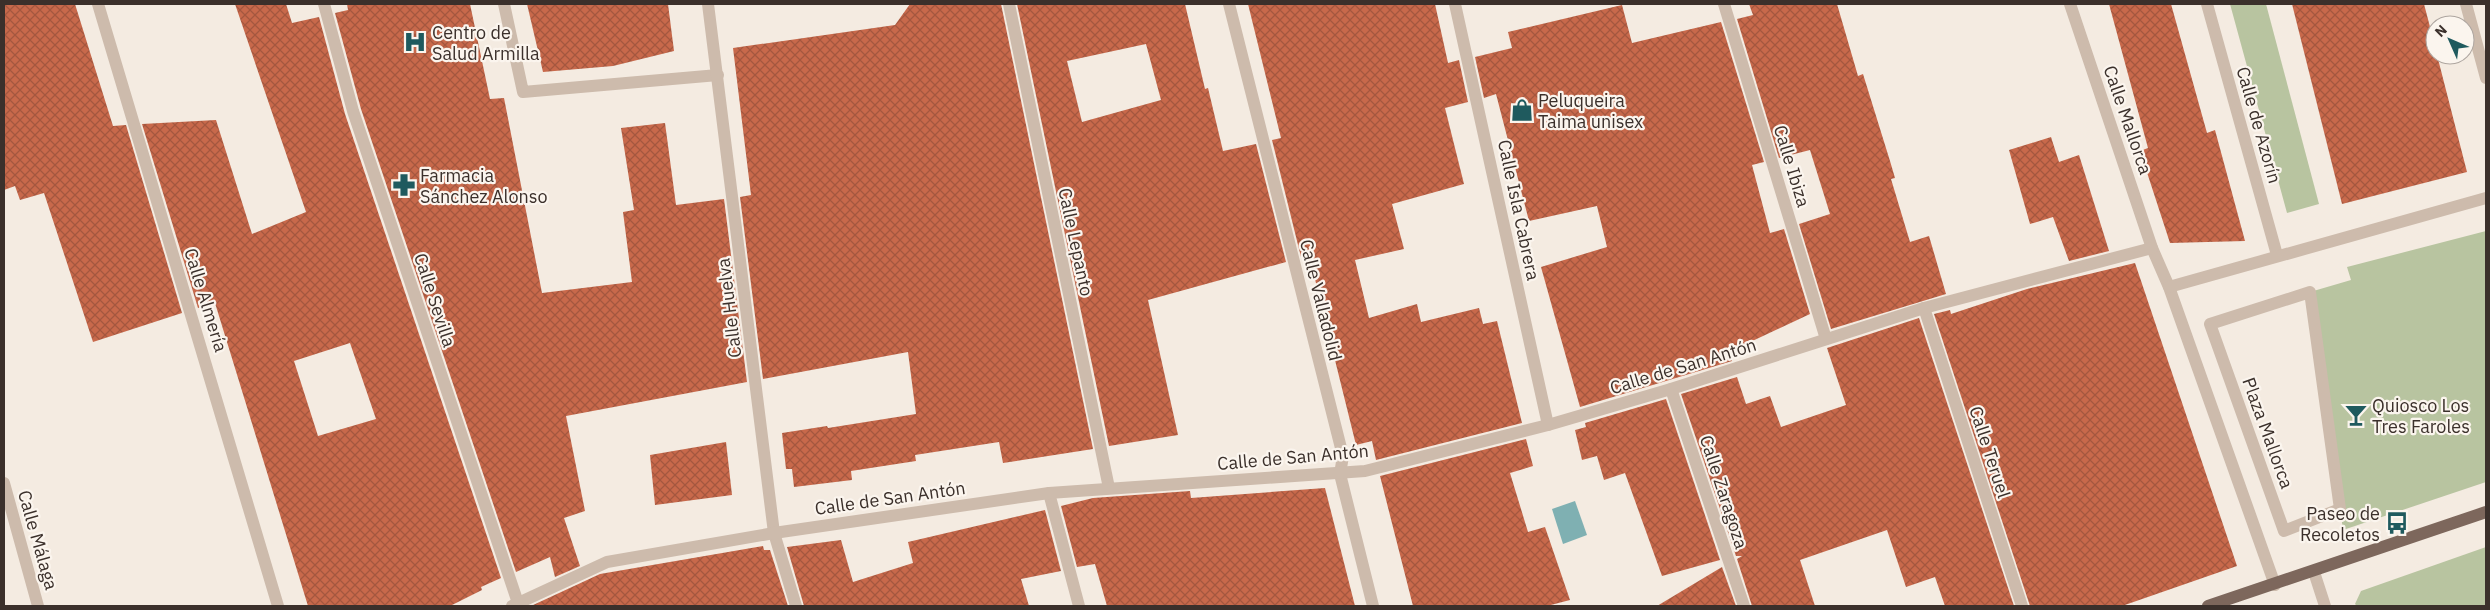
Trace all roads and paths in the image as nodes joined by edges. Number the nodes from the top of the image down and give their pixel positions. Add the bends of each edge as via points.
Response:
1 (98, 4) edge
2 (324, 4) edge
3 (504, 4) edge
4 (708, 4) edge
5 (1009, 4) edge
6 (1228, 4) edge
7 (1455, 4) edge
8 (1724, 4) edge
9 (2070, 4) edge
10 (2207, 4) edge
11 (2466, 4) edge
12 (718, 75) junction
13 (2486, 78) edge
14 (2486, 198) edge
15 (2152, 248) junction
16 (2277, 255) junction
17 (2169, 287) junction
18 (1924, 308) junction
19 (2210, 324) joint
20 (1826, 339) junction
21 (1671, 389) junction
22 (1548, 425) junction
23 (1340, 474) junction
24 (4, 483) edge
25 (1109, 488) junction
26 (1049, 493) junction
27 (2486, 512) edge
28 (774, 532) junction
29 (2314, 572) junction
30 (2275, 585) junction
31 (516, 605) edge
32 (38, 606) edge
33 (278, 606) edge
34 (796, 606) edge
35 (1079, 606) edge
36 (1373, 606) edge
37 (1744, 606) edge
38 (2022, 606) edge
39 (2208, 606) edge
40 (2325, 606) edge

1 - 33 street, Calle Almería
2 - 31 street, Calle Sevilla via 353,111
3 - 12 street via 523,92
4 - 12 street, Calle Huelva
5 - 25 street, Calle Lepanto
6 - 23 street, Calle Valladolid via 1343,456
7 - 22 street, Calle Isla Cabrera
8 - 20 street, Calle Ibiza
9 - 15 street, Calle Mallorca
10 - 16 street, Calle de Azorín
11 - 13 street
12 - 28 street, Calle Huelva
14 - 16 street
15 - 17 street
15 - 18 street, Calle de San Antón
16 - 17 street
17 - 30 street
18 - 20 street, Calle de San Antón
18 - 38 street, Calle Teruel
19 - 19 street, Plaza Mallorca via 2310,292 2340,509 2284,531
20 - 21 street, Calle de San Antón
21 - 22 street, Calle de San Antón
21 - 37 street, Calle Zaragoza
22 - 23 street, Calle de San Antón via 1365,471
23 - 25 street, Calle de San Antón
23 - 36 street, Calle Valladolid
24 - 32 street, Calle Málaga
25 - 26 street, Calle de San Antón
26 - 28 street, Calle de San Antón
26 - 35 street
27 - 29 main road
28 - 31 street, Calle de San Antón via 608,562
28 - 34 street, Calle Huelva
29 - 30 main road
29 - 40 street
30 - 39 main road

